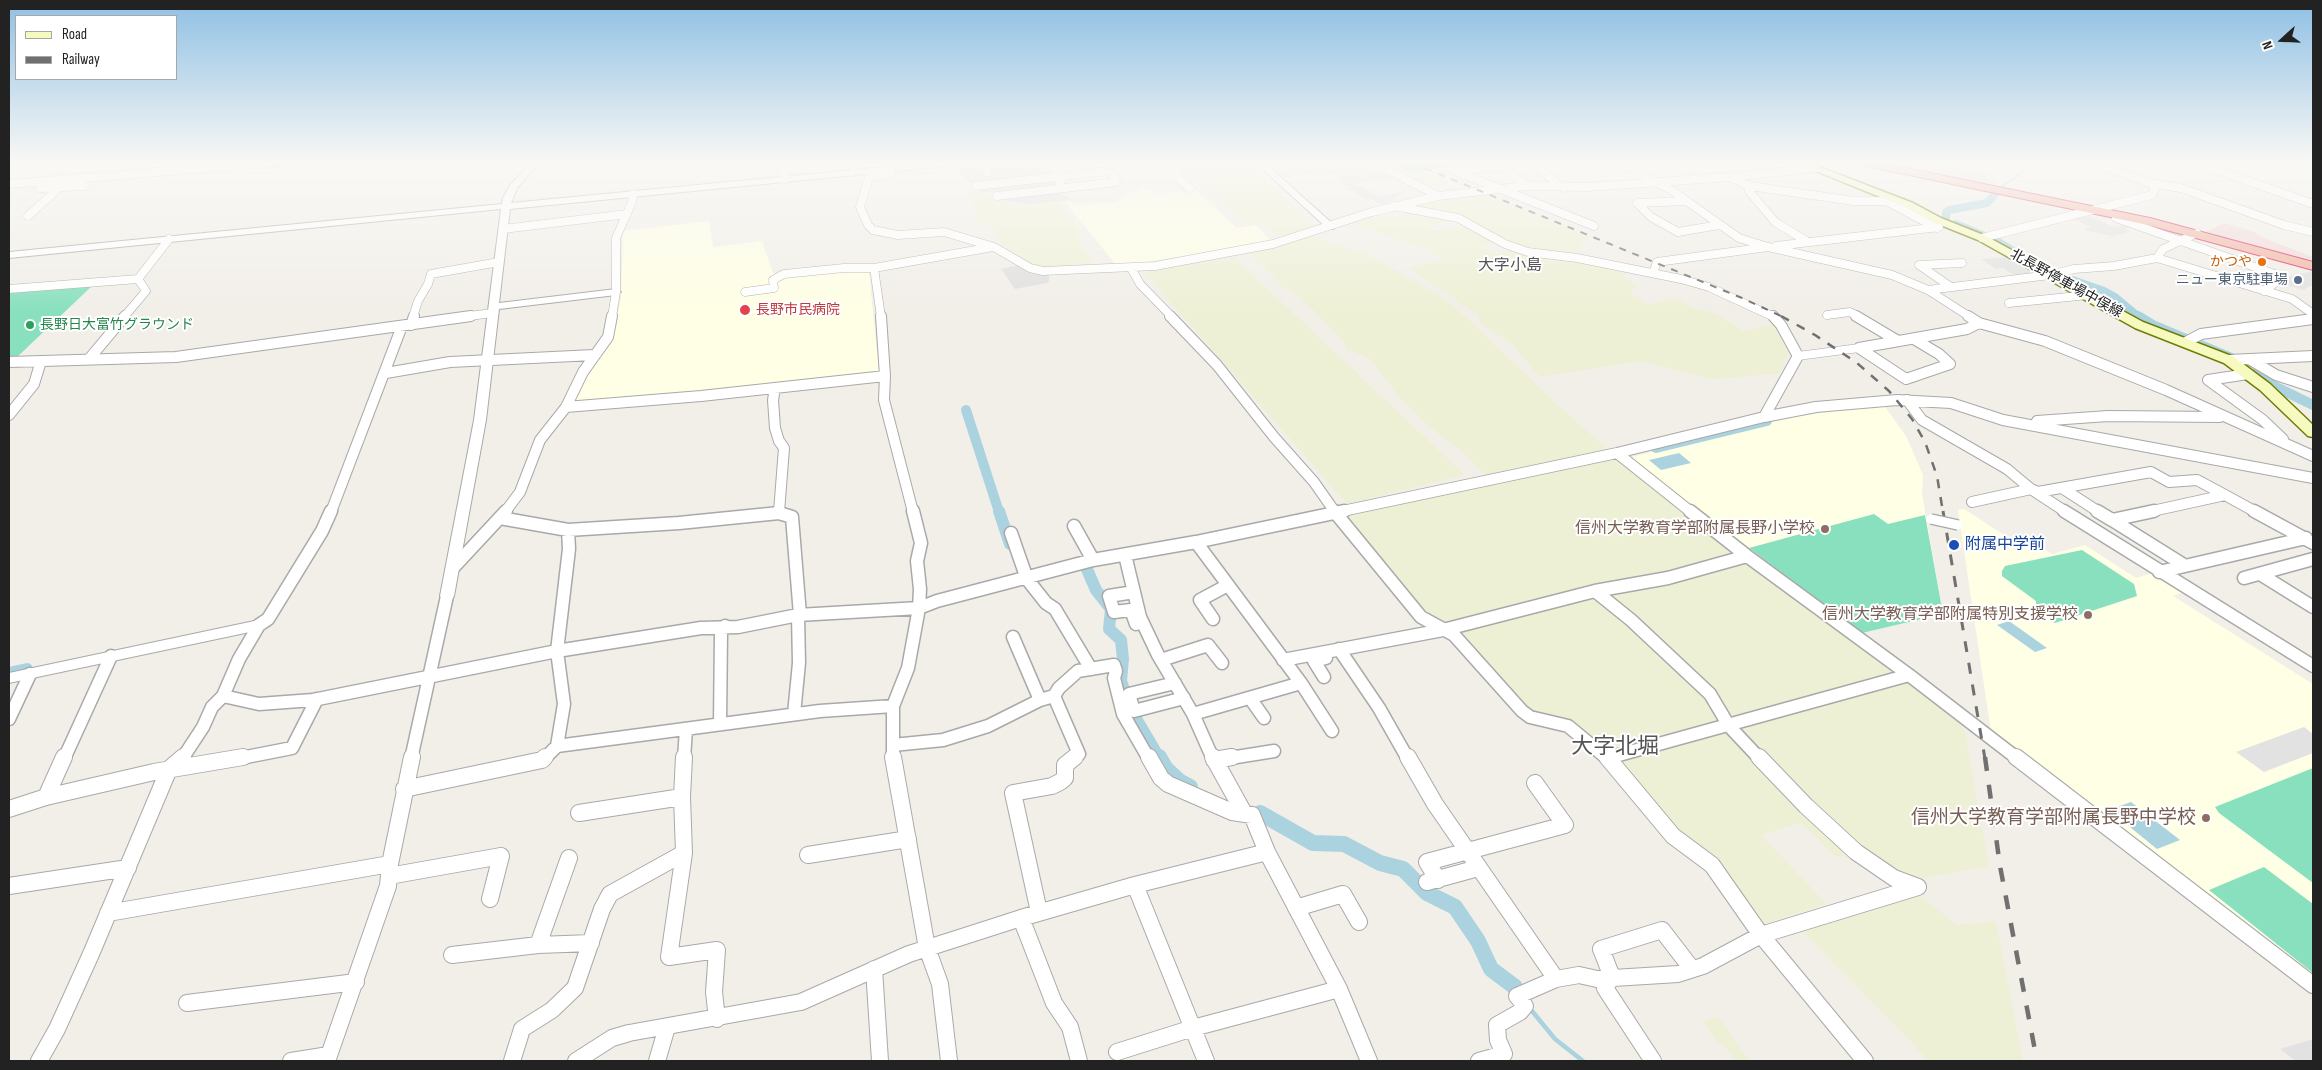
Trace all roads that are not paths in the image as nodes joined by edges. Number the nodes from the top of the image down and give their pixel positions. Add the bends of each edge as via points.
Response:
1 (31, 213) edge
2 (437, 213) edge
3 (505, 213) edge
4 (863, 213) edge
5 (1315, 213) edge
6 (1372, 213) edge
7 (1431, 213) edge
8 (1562, 213) edge
9 (1647, 213) edge
10 (1702, 213) edge
11 (1768, 213) edge
12 (1914, 213) edge
13 (1922, 213) edge
14 (2080, 213) edge
15 (2112, 213) edge
16 (2251, 213) edge
17 (627, 214) joint
18 (28, 216) dead end
19 (2116, 218) dead end
20 (1719, 225) junction
21 (1330, 226) junction
22 (1594, 226) dead end
23 (1943, 226) junction
24 (503, 229) junction
25 (2313, 232) edge
26 (2197, 233) junction
27 (1986, 237) junction
28 (169, 240) junction
29 (2178, 241) junction
30 (1808, 242) junction
31 (994, 247) junction
32 (1768, 247) junction
33 (9, 255) edge
34 (2158, 258) junction
35 (499, 262) junction
36 (1962, 263) dead end
37 (2313, 266) edge
38 (874, 268) junction
39 (1131, 268) junction
40 (1654, 273) junction
41 (2052, 275) junction
42 (138, 279) junction
43 (1950, 287) junction
44 (9, 289) edge
45 (1928, 290) junction
46 (2264, 291) junction
47 (616, 292) junction
48 (745, 292) dead end
49 (2088, 295) junction
50 (2009, 302) dead end
51 (492, 310) junction
52 (1827, 315) dead end
53 (2313, 317) edge
54 (1979, 323) junction
55 (406, 326) junction
56 (1914, 339) junction
57 (2189, 340) junction
58 (1898, 342) junction
59 (1859, 348) junction
60 (594, 355) junction
61 (1798, 356) junction
62 (2313, 356) edge
63 (89, 359) junction
64 (486, 359) junction
65 (2249, 359) junction
66 (2233, 360) junction
67 (41, 361) junction
68 (9, 362) edge
69 (386, 372) junction
70 (2248, 374) junction
71 (885, 376) junction
72 (2313, 387) edge
73 (775, 388) junction
74 (1907, 400) junction
75 (20, 401) junction
76 (9, 402) edge
77 (566, 406) junction
78 (9, 415) edge
79 (2223, 416) junction
80 (1764, 417) junction
81 (2031, 424) junction
82 (2313, 433) edge
83 (2288, 444) junction
84 (1617, 453) junction
85 (2313, 456) edge
86 (2313, 478) edge
87 (2062, 488) junction
88 (2031, 490) junction
89 (2225, 495) junction
90 (1972, 502) dead end
91 (779, 513) junction
92 (1335, 513) junction
93 (500, 518) junction
94 (1931, 519) dead end
95 (2112, 520) junction
96 (1958, 525) dead end
97 (1074, 526) dead end
98 (568, 530) junction
99 (1011, 532) dead end
100 (2309, 540) edge
101 (1196, 542) junction
102 (1125, 554) junction
103 (1747, 556) junction
104 (1093, 560) junction
105 (2311, 562) edge
106 (2184, 565) junction
107 (452, 569) junction
108 (2159, 572) junction
109 (2260, 574) junction
110 (2244, 578) dead end
111 (1027, 579) junction
112 (1228, 585) junction
113 (1596, 591) junction
114 (1134, 592) junction
115 (447, 596) joint
116 (2313, 607) edge
117 (918, 608) junction
118 (799, 615) junction
119 (1213, 619) dead end
120 (263, 622) junction
121 (725, 626) junction
122 (1443, 630) junction
123 (1147, 632) junction
124 (1014, 637) dead end
125 (557, 651) junction
126 (1341, 652) junction
127 (112, 656) junction
128 (1161, 660) junction
129 (1283, 660) junction
130 (1222, 663) dead end
131 (2313, 666) edge
132 (1092, 668) junction
133 (30, 674) junction
134 (1910, 675) junction
135 (431, 676) junction
136 (1324, 677) dead end
137 (9, 678) edge
138 (1175, 683) junction
139 (1301, 683) junction
140 (223, 696) junction
141 (1054, 696) junction
142 (1184, 698) junction
143 (1250, 698) junction
144 (317, 699) junction
145 (1040, 700) junction
146 (893, 706) junction
147 (794, 714) junction
148 (1193, 714) junction
149 (1264, 718) dead end
150 (9, 719) edge
151 (720, 724) junction
152 (1729, 726) junction
153 (686, 729) junction
154 (1332, 730) dead end
155 (893, 745) junction
156 (557, 746) junction
157 (1274, 751) dead end
158 (1608, 758) junction
159 (1214, 760) junction
160 (170, 769) junction
161 (1535, 783) dead end
162 (404, 790) junction
163 (46, 797) junction
164 (682, 797) junction
165 (9, 808) edge
166 (579, 813) dead end
167 (1244, 813) junction
168 (908, 839) junction
169 (1466, 851) junction
170 (1267, 852) junction
171 (684, 853) junction
172 (808, 855) dead end
173 (569, 858) dead end
174 (128, 868) junction
175 (1478, 868) junction
176 (389, 870) junction
177 (1135, 885) junction
178 (9, 886) edge
179 (490, 899) dead end
180 (1296, 908) junction
181 (1039, 912) junction
182 (108, 913) junction
183 (1021, 918) junction
184 (1359, 922) dead end
185 (1761, 936) junction
186 (591, 943) junction
187 (538, 945) junction
188 (927, 948) junction
189 (452, 955) dead end
190 (874, 969) junction
191 (1692, 969) junction
192 (1612, 977) junction
193 (1556, 979) junction
194 (356, 982) junction
195 (2313, 985) edge
196 (1339, 989) junction
197 (187, 1003) dead end
198 (717, 1018) junction
199 (668, 1027) junction
200 (1193, 1028) junction
201 (1117, 1052) dead end
202 (328, 1058) edge
203 (1506, 1058) edge
204 (39, 1061) edge
205 (291, 1061) edge
206 (512, 1061) edge
207 (576, 1061) edge
208 (657, 1061) edge
209 (880, 1061) edge
210 (949, 1061) edge
211 (1079, 1061) edge
212 (1206, 1061) edge
213 (1369, 1061) edge
214 (1479, 1061) edge
215 (1653, 1061) edge
216 (1865, 1061) edge

1 - 18 street
2 - 28 street
3 - 24 street
4 - 31 street via 873,230 885,234 944,232
5 - 21 street
6 - 21 street
7 - 40 street via 1458,218 1505,244 1528,252
8 - 22 street
9 - 20 street via 1678,232
10 - 20 street
11 - 30 street via 1776,222
12 - 23 street
13 - 23 main road, 北長野停車場中俣線
14 - 27 street
15 - 26 highway
16 - 25 street
17 - 24 street
17 - 47 street via 616,238
19 - 29 street
20 - 32 street via 1750,242
21 - 39 street via 1273,244
23 - 27 main road, 北長野停車場中俣線
23 - 30 street
24 - 35 street
26 - 29 street
26 - 37 highway
27 - 41 main road, 北長野停車場中俣線
28 - 33 street
28 - 42 street
29 - 34 street via 2163,249
29 - 46 street via 2283,277
30 - 32 street
31 - 38 street
31 - 39 street via 1037,271
32 - 40 street via 1657,262
32 - 45 street via 1892,275
34 - 41 street
34 - 46 street
35 - 51 street
35 - 55 street via 431,274
36 - 43 street via 1919,265
38 - 48 street via 784,274 773,280 774,288
38 - 71 street via 883,327
39 - 92 street via 1140,284 1239,392 1314,482
40 - 61 street via 1709,287 1772,315
41 - 43 street
41 - 49 main road, 北長野停車場中俣線
42 - 44 street
42 - 63 street via 146,291
43 - 45 street
45 - 54 street
46 - 53 street via 2292,300
47 - 51 street
47 - 60 street via 608,337
49 - 50 street
49 - 57 main road, 北長野停車場中俣線 via 2139,325
51 - 55 street
51 - 64 street
52 - 58 street via 1850,312
53 - 57 street via 2202,334
54 - 56 street via 1967,329
54 - 79 street via 2045,342
55 - 63 street via 176,357
55 - 69 street
56 - 58 street
56 - 59 street via 1950,364 1906,379
57 - 66 main road, 北長野停車場中俣線
58 - 59 street
59 - 61 street
60 - 64 street
60 - 77 street
61 - 80 street
62 - 65 street
63 - 67 street
64 - 69 street
64 - 107 street via 480,420
65 - 66 street
65 - 72 street via 2276,375
66 - 70 main road, 北長野停車場中俣線
67 - 68 street
67 - 75 street via 34,384
69 - 120 street via 322,531
70 - 82 main road, 北長野停車場中俣線
70 - 83 street via 2208,380 2263,420
71 - 73 street
71 - 117 street via 884,400 920,536
73 - 77 street
73 - 91 street via 775,428 784,448
74 - 80 street via 1816,407
74 - 81 street via 1951,403 1988,416
74 - 88 street via 1922,420 2007,469
75 - 76 street
75 - 78 street
77 - 93 street via 540,440 520,492
79 - 81 street via 2108,416 2039,420
79 - 83 street
80 - 84 street
81 - 86 street
83 - 85 street
84 - 92 street
84 - 103 street
87 - 88 street
87 - 89 street via 2151,472 2169,482 2198,480
87 - 95 street
88 - 90 street
88 - 108 street
89 - 95 street
89 - 100 street
91 - 98 street
91 - 118 street via 792,517
92 - 101 street
92 - 122 street via 1421,617
93 - 98 street
93 - 107 street
94 - 96 street, bridge
95 - 106 street
97 - 104 street
98 - 125 street via 569,549
99 - 111 street
100 - 106 street
101 - 102 street
101 - 112 street
102 - 104 street
102 - 114 street
103 - 113 street via 1668,578
103 - 134 street
104 - 111 street
105 - 109 street
106 - 108 street
107 - 115 street
108 - 131 street
109 - 110 street
109 - 116 street
111 - 117 street
111 - 132 street via 1046,604 1055,609
112 - 119 street via 1200,600
112 - 129 street
113 - 122 street
113 - 152 street via 1710,694
114 - 123 street
114 - 123 street via 1109,596 1114,612 1130,610 1140,634
115 - 135 street
117 - 118 street
117 - 146 street via 908,668
118 - 121 street via 738,627
118 - 147 street
120 - 127 street
120 - 140 street via 239,659
121 - 125 street
121 - 151 street via 721,632
122 - 126 street
122 - 158 street via 1454,635 1522,711 1530,717 1568,726
123 - 128 street
124 - 145 street
125 - 135 street
125 - 156 street via 564,704
126 - 129 street
126 - 136 street via 1314,661
126 - 169 street
127 - 133 street
127 - 163 street
128 - 130 street via 1208,645
128 - 138 street
129 - 139 street
132 - 141 street via 1078,672
132 - 167 street via 1114,664 1123,714 1161,778 1232,812
133 - 137 street
133 - 150 street
134 - 152 street
134 - 195 street
135 - 144 street
135 - 162 street
138 - 142 street
138 - 142 street via 1129,694 1134,710
139 - 143 street
139 - 154 street
140 - 144 street via 259,704
140 - 160 street via 212,707 180,761
141 - 145 street
141 - 181 street via 1079,754 1065,765 1065,778 1060,782 1013,793
142 - 148 street
143 - 148 street
143 - 149 street
144 - 160 street via 292,748
145 - 155 street via 988,726 943,740
146 - 147 street
146 - 155 street
147 - 151 street
148 - 159 street
151 - 153 street
152 - 158 street
152 - 185 street via 1806,806 1856,852 1894,878 1918,887
153 - 156 street
153 - 164 street
155 - 168 street
156 - 162 street via 542,760
157 - 159 street
158 - 185 street via 1673,836 1712,865
159 - 167 street
160 - 163 street
160 - 174 street
161 - 169 street via 1565,824
162 - 176 street
163 - 165 street
164 - 166 street
164 - 171 street
167 - 170 street via 1252,814
168 - 172 street
168 - 188 street
169 - 175 street
169 - 175 street via 1427,862 1432,881
170 - 177 street
170 - 180 street
171 - 186 street via 610,894
171 - 198 street via 669,957 717,950 714,992
173 - 187 street
174 - 178 street
174 - 182 street
175 - 193 street
176 - 179 street via 501,856
176 - 182 street
176 - 194 street via 388,886
177 - 181 street
177 - 200 street
180 - 184 street via 1343,894
180 - 196 street
181 - 183 street
182 - 204 street via 57,1029
183 - 188 street
183 - 211 street via 1054,1003 1070,1027
185 - 191 street
185 - 216 street
186 - 187 street
186 - 206 street via 575,988 552,1010 522,1028
187 - 189 street
188 - 190 street
188 - 210 street via 940,984
190 - 198 street via 801,1002
190 - 209 street
191 - 192 street via 1678,974
191 - 192 street via 1662,930 1601,949
192 - 193 street via 1597,980 1579,975
192 - 215 street via 1606,988
193 - 203 street via 1517,996 1525,1006 1497,1025 1498,1040
194 - 197 street
194 - 202 street
196 - 200 street
196 - 213 street
198 - 199 street
199 - 207 street via 612,1038
199 - 208 street
200 - 201 street
200 - 212 street
202 - 205 street
203 - 214 street

